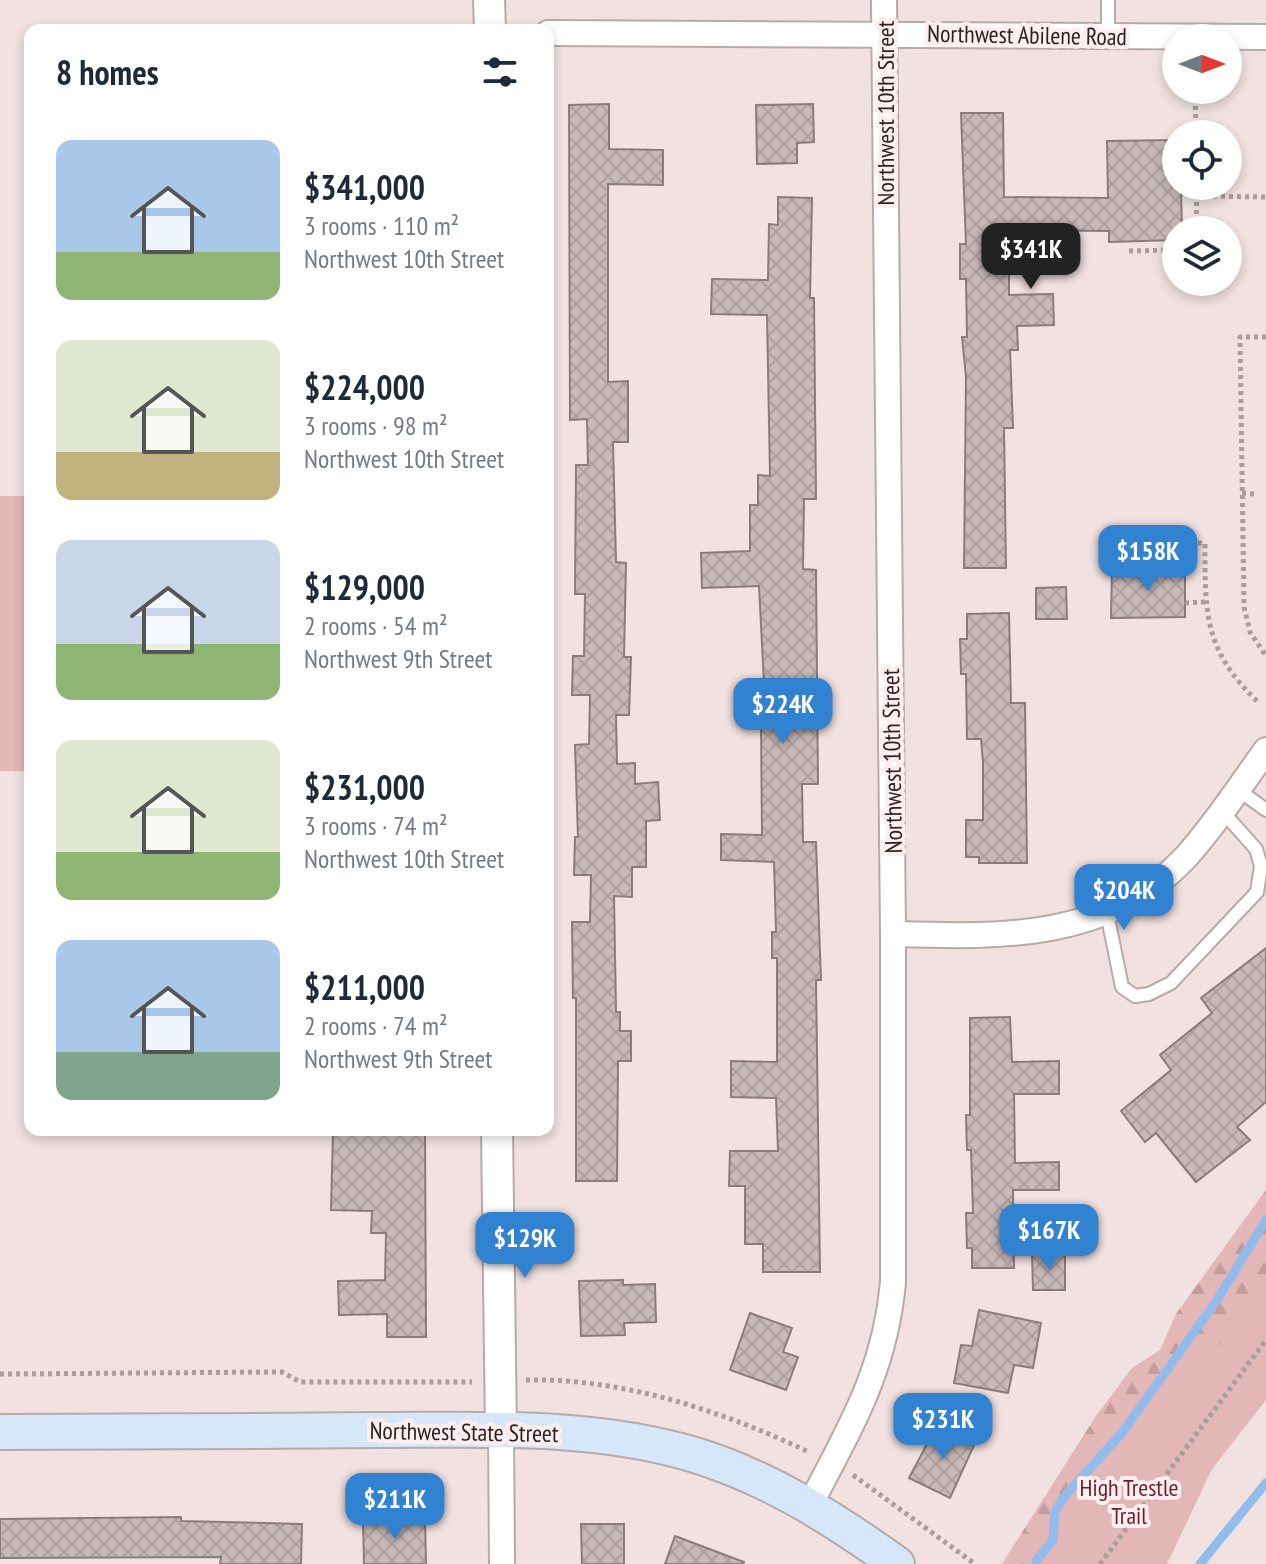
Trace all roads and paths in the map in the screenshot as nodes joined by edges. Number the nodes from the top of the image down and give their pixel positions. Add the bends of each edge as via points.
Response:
1 (489, 0) edge
2 (884, 0) edge
3 (1108, 0) edge
4 (490, 24) edge
5 (554, 33) edge
6 (884, 33) junction
7 (1108, 36) junction
8 (1266, 37) edge
9 (1242, 197) edge
10 (1266, 197) edge
11 (1162, 250) edge
12 (1129, 251) dead end
13 (1266, 337) edge
14 (1242, 493) junction
15 (1254, 494) dead end
16 (1134, 543) dead end
17 (1205, 602) junction
18 (1185, 603) dead end
19 (1266, 656) edge
20 (1257, 701) dead end
21 (1266, 750) edge
22 (1237, 789) junction
23 (1266, 810) edge
24 (1222, 811) junction
25 (1107, 913) junction
26 (893, 934) junction
27 (497, 1136) edge
28 (1266, 1340) edge
29 (0, 1374) edge
30 (499, 1381) junction
31 (501, 1431) junction
32 (0, 1432) edge
33 (832, 1463) junction
34 (810, 1505) junction
35 (502, 1564) edge
36 (897, 1564) edge
37 (975, 1564) edge
38 (1100, 1564) edge

1 - 4 street
2 - 6 street, Northwest 10th Street
3 - 7 lane
5 - 6 street, Northwest Abilene Road
6 - 7 street, Northwest Abilene Road
6 - 26 street, Northwest 10th Street
7 - 8 street, Northwest Abilene Road
9 - 10 path
11 - 12 path
13 - 14 path via 1240,337
14 - 15 path
14 - 19 path via 1245,620
16 - 17 path via 1205,543
17 - 18 path
17 - 20 path via 1208,629 1221,658
21 - 22 street
22 - 23 lane
22 - 24 street
24 - 25 street via 1162,879
24 - 25 lane via 1256,849 1261,866 1257,892 1171,983 1135,996 1122,987
25 - 26 street via 1038,933
26 - 33 street, Northwest 10th Street via 891,1305 876,1374
27 - 30 street
28 - 38 path
29 - 30 path via 282,1372 300,1382
30 - 31 street
30 - 33 path via 604,1388 696,1405
31 - 32 main road, Northwest State Street
31 - 34 main road, Northwest State Street via 596,1436 692,1454
31 - 35 street
33 - 34 street, Northwest 10th Street
33 - 37 path
34 - 36 main road, Northwest State Street

